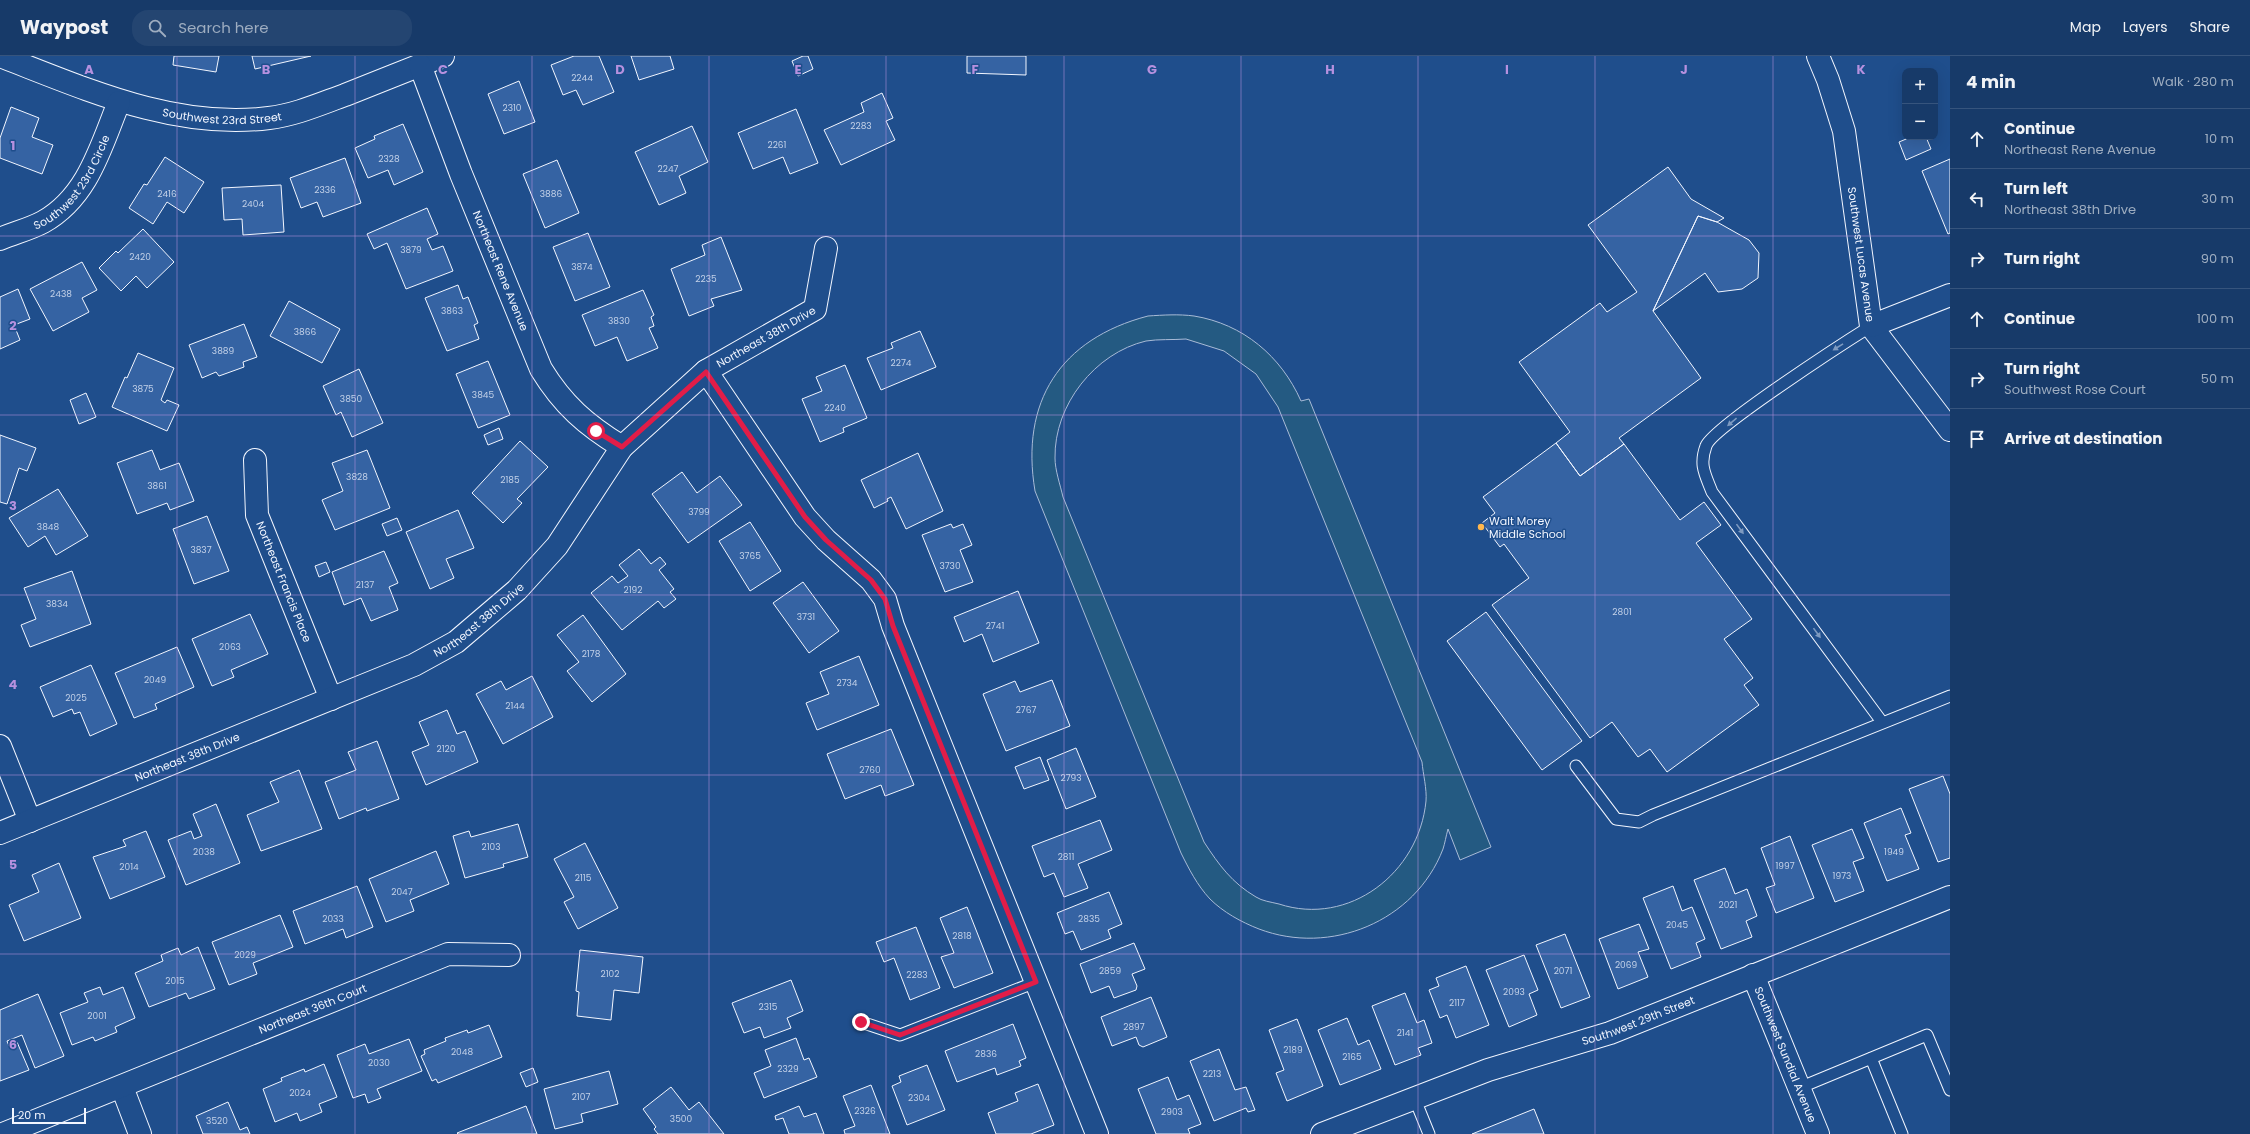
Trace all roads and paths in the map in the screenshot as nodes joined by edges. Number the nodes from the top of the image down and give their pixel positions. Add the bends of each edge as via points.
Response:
1 (0, 56) edge
2 (443, 56) edge
3 (1818, 56) edge
4 (420, 65) junction
5 (119, 102) junction
6 (0, 239) edge
7 (826, 248) dead end
8 (1950, 295) edge
9 (1871, 326) junction
10 (706, 372) junction
11 (1950, 430) edge
12 (622, 447) junction
13 (255, 460) dead end
14 (1950, 696) edge
15 (330, 699) junction
16 (1882, 722) junction
17 (0, 746) edge
18 (1576, 766) dead end
19 (30, 821) junction
20 (0, 833) edge
21 (1950, 896) edge
22 (508, 955) dead end
23 (1754, 975) junction
24 (1036, 982) junction
25 (861, 1022) dead end
26 (1871, 1058) junction
27 (122, 1087) junction
28 (1799, 1088) junction
29 (1950, 1090) edge
30 (1414, 1097) junction
31 (3, 1134) edge
32 (140, 1134) edge
33 (1097, 1134) edge
34 (1322, 1134) edge
35 (1429, 1134) edge
36 (1818, 1134) edge
37 (1902, 1134) edge

1 - 5 street, Southwest 23rd Street
2 - 4 street, Southwest 23rd Street
3 - 9 street, Southwest Lucas Avenue via 1844,131
4 - 5 street, Southwest 23rd Street via 308,109 270,118 206,118
4 - 12 street, Northeast Rene Avenue via 461,174 541,369 556,393 574,413
5 - 6 street, Southwest 23rd Circle via 87,180 77,192 44,221
7 - 10 street, Northeast 38th Drive via 815,309
8 - 9 street
9 - 11 street, Southwest Lucas Avenue
9 -> 16 lane via 1734,419 1706,444 1702,466 1712,492
10 - 12 street, Northeast 38th Drive
10 - 24 street via 805,517 826,540 871,580 885,599 893,626
12 - 15 street, Northeast 38th Drive via 557,546 517,590 456,642 414,665
13 - 15 street, Northeast Francis Place via 257,514
14 - 16 lane
15 - 19 street, Northeast 38th Drive
16 - 18 lane via 1639,822 1616,819
17 - 19 street
19 - 20 street, Northeast 38th Drive
21 - 23 street, Southwest 29th Street
22 - 27 street, Northeast 36th Court via 448,954
23 - 28 street, Southwest Sundial Avenue
23 - 30 street, Southwest 29th Street via 1610,1033 1488,1070
24 - 25 lane via 900,1035
24 - 33 street
26 - 28 lane
26 - 29 lane via 1927,1035
26 - 37 lane
27 - 31 street, Northeast 36th Court
27 - 32 street
28 - 36 street, Southwest Sundial Avenue
30 - 34 street, Southwest 29th Street
30 - 35 lane

